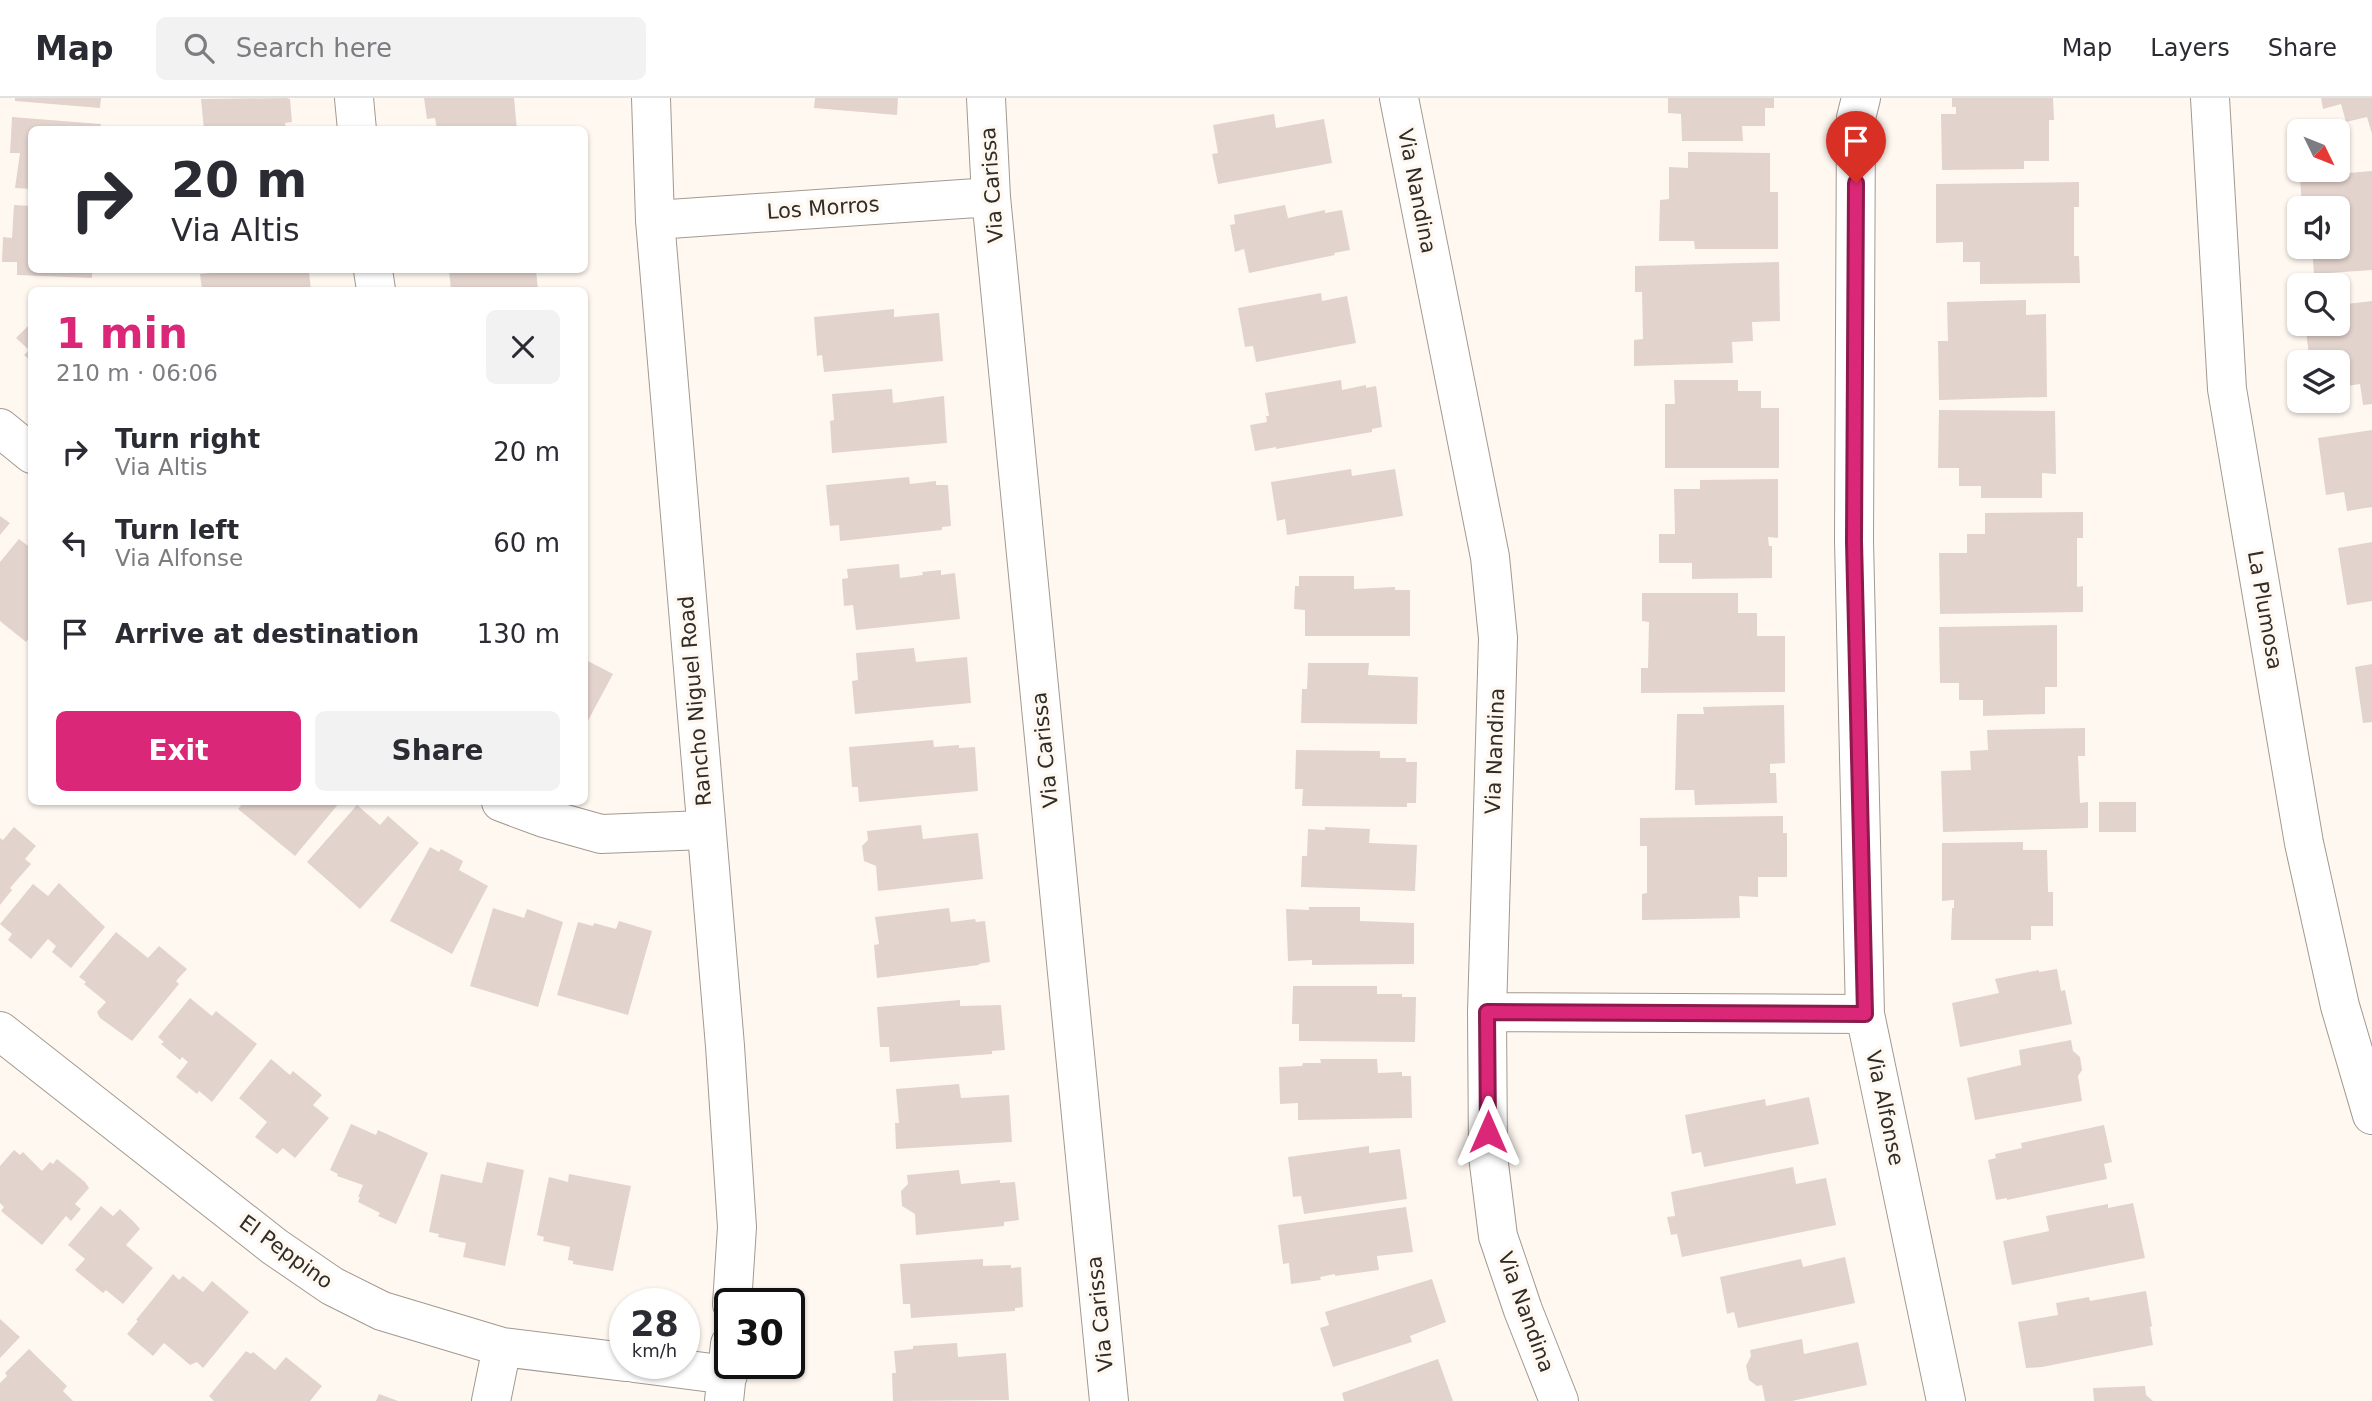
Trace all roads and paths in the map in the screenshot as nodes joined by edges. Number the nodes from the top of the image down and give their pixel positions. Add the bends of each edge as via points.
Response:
1 (354, 98) edge
2 (651, 98) edge
3 (986, 98) edge
4 (1399, 98) edge
5 (1861, 98) edge
6 (2210, 98) edge
7 (357, 126) edge
8 (991, 197) junction
9 (654, 220) junction
10 (0, 428) edge
11 (28, 451) edge
12 (510, 805) edge
13 (705, 830) junction
14 (1487, 1012) junction
15 (1865, 1014) junction
16 (0, 1031) edge
17 (2372, 1115) edge
18 (733, 1288) edge
19 (502, 1347) junction
20 (609, 1360) edge
21 (491, 1401) edge
22 (1109, 1401) edge
23 (1559, 1401) edge
24 (1946, 1401) edge

1 - 7 street
2 - 9 street, Rancho Niguel Road
3 - 8 street, Via Carissa
4 - 14 street, Via Nandina via 1490,557 1498,638
5 - 15 street, Via Alfonse via 1856,118 1854,541
6 - 17 street, La Plumosa via 2227,389 2304,843 2340,1006
8 - 9 street, Los Morros
8 - 22 street, Via Carissa
9 - 13 street, Rancho Niguel Road
10 - 11 street
12 - 13 street via 601,834
13 - 18 street, Rancho Niguel Road via 737,1227
14 - 15 street
14 - 23 street, Via Nandina via 1488,1156 1499,1236
15 - 24 street, Via Alfonse
16 - 19 street, El Peppino via 331,1286 382,1311
19 - 20 street, El Peppino
19 - 21 street

